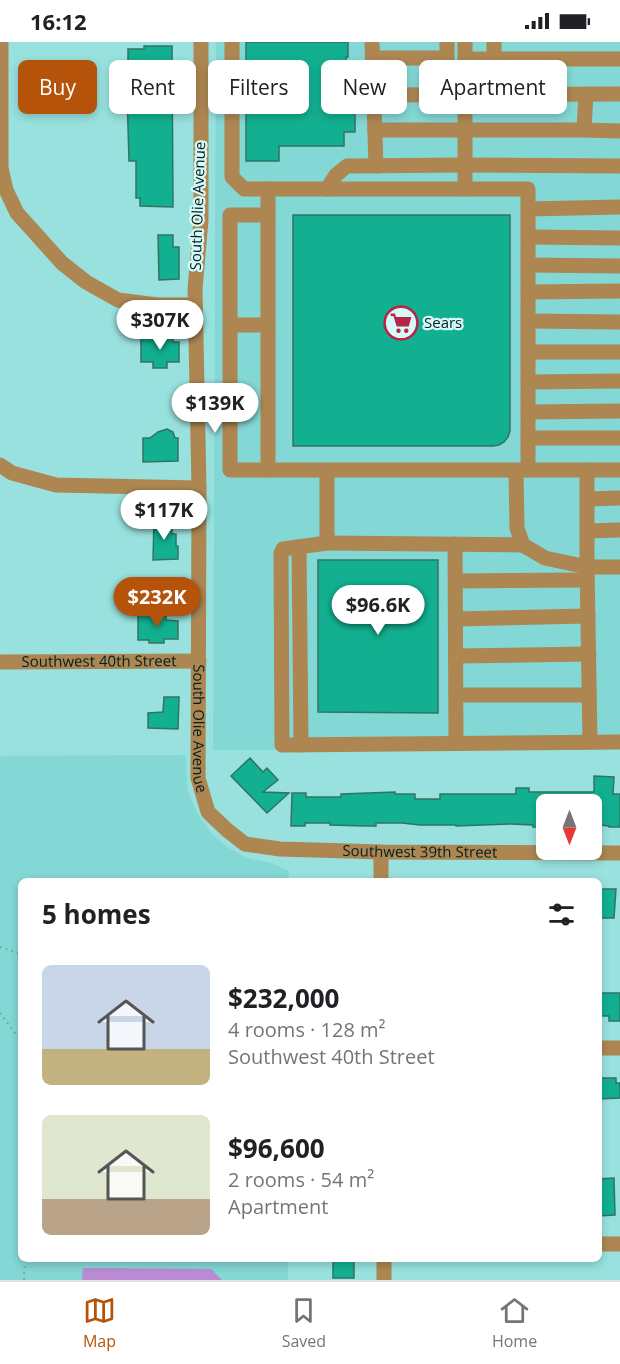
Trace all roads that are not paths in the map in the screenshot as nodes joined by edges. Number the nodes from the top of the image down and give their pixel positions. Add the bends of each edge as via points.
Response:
1 (1, 42) edge
2 (201, 42) edge
3 (232, 42) edge
4 (372, 42) edge
5 (447, 42) edge
6 (465, 42) edge
7 (494, 42) edge
8 (373, 58) joint
9 (447, 58) joint
10 (465, 59) joint
11 (494, 59) junction
12 (620, 59) edge
13 (567, 94) edge
14 (586, 94) junction
15 (620, 94) edge
16 (374, 114) edge
17 (464, 114) edge
18 (0, 127) edge
19 (375, 130) junction
20 (464, 130) junction
21 (584, 130) junction
22 (620, 131) edge
23 (465, 165) junction
24 (376, 166) junction
25 (620, 166) edge
26 (268, 189) junction
27 (327, 189) junction
28 (465, 189) junction
29 (620, 207) edge
30 (528, 209) junction
31 (268, 216) junction
32 (528, 237) junction
33 (620, 238) edge
34 (528, 265) junction
35 (620, 266) edge
36 (620, 291) edge
37 (528, 292) junction
38 (195, 305) junction
39 (528, 321) junction
40 (620, 322) edge
41 (230, 325) junction
42 (268, 325) junction
43 (528, 352) junction
44 (620, 352) edge
45 (620, 381) edge
46 (528, 382) junction
47 (620, 411) edge
48 (528, 412) junction
49 (528, 438) junction
50 (620, 438) edge
51 (0, 465) edge
52 (268, 470) junction
53 (327, 470) junction
54 (522, 470) junction
55 (587, 470) junction
56 (620, 470) edge
57 (199, 488) junction
58 (620, 498) edge
59 (588, 499) junction
60 (620, 530) edge
61 (587, 531) junction
62 (327, 543) junction
63 (455, 544) junction
64 (523, 545) junction
65 (620, 567) edge
66 (587, 574) junction
67 (456, 582) junction
68 (588, 616) junction
69 (456, 619) junction
70 (588, 654) junction
71 (456, 656) junction
72 (199, 661) junction
73 (0, 662) edge
74 (456, 695) junction
75 (589, 695) junction
76 (590, 742) junction
77 (620, 742) edge
78 (456, 743) junction
79 (227, 830) joint
80 (381, 852) junction
81 (620, 853) edge
82 (381, 878) edge
83 (602, 1048) edge
84 (620, 1048) edge
85 (602, 1244) edge
86 (620, 1244) edge
87 (384, 1262) edge
88 (384, 1280) edge

1 - 18 street
2 - 38 street, South Olie Avenue via 201,220
3 - 26 street via 232,177 244,189
4 - 8 street
5 - 9 street
6 - 10 street
7 - 11 street
8 - 9 street
10 - 11 street
11 - 12 street
13 - 14 street
14 - 15 street
14 - 21 street
16 - 19 street
17 - 20 street
18 - 38 street via 6,190 17,213 62,262 86,282 118,300
19 - 20 street
19 - 24 street
20 - 21 street
20 - 23 street
21 - 22 street
23 - 24 street
23 - 25 street
23 - 28 street
24 - 27 street via 347,166
26 - 27 street
26 - 31 street
27 - 28 street
28 - 30 street via 528,189
29 - 30 street
30 - 32 street
31 - 41 street via 230,216
31 - 42 street
32 - 33 street
32 - 34 street
34 - 35 street
34 - 37 street
36 - 37 street
37 - 39 street
38 - 57 street, South Olie Avenue
39 - 40 street
39 - 43 street
41 - 42 street
41 - 52 street via 230,470
42 - 52 street
43 - 44 street
43 - 46 street
45 - 46 street
46 - 48 street
47 - 48 street
48 - 49 street
49 - 50 street
49 - 54 street
51 - 57 street via 12,473 56,485
52 - 53 street
53 - 54 street
53 - 62 street
54 - 55 street
54 - 64 street via 517,528
55 - 56 street
55 - 59 street
57 - 72 street, South Olie Avenue
58 - 59 street
59 - 61 street
60 - 61 street
61 - 66 street
62 - 63 street
62 - 78 street via 283,549 281,553 282,745
63 - 64 street
63 - 67 street
64 - 66 street
65 - 66 street
66 - 67 street
66 - 68 street
67 - 69 street
68 - 69 street
68 - 70 street
69 - 71 street
70 - 71 street
70 - 75 street
71 - 74 street
72 - 73 street, Southwest 40th Street
72 - 79 street, South Olie Avenue via 198,778 208,812
74 - 75 street
74 - 78 street
75 - 76 street
76 - 77 street
76 - 78 street
79 - 80 street, Southwest 39th Street via 245,844
80 - 81 street, Southwest 39th Street
80 - 82 street
83 - 84 street
85 - 86 street
87 - 88 street

